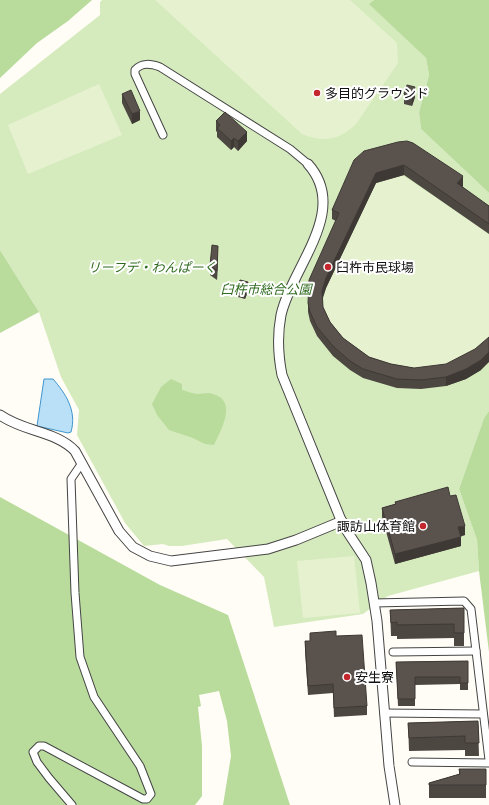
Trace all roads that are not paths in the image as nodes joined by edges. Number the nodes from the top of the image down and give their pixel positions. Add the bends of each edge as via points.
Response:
1 (163, 135) dead end
2 (308, 164) joint
3 (0, 416) edge
4 (82, 463) junction
5 (342, 521) junction
6 (374, 603) junction
7 (476, 651) junction
8 (394, 652) dead end
9 (384, 714) junction
10 (484, 714) junction
11 (489, 761) edge
12 (412, 762) dead end
13 (72, 805) edge
14 (395, 805) edge

1 - 2 street via 135,74 135,70 142,65 160,67 290,149
2 - 5 street via 320,181 323,193 322,212 319,228 282,314 278,343 279,362
3 - 4 street via 18,426 67,442
4 - 5 street via 119,531 133,547 150,556 171,561 268,549
4 - 13 street via 70,479 80,657 94,697 140,766 151,794 143,799 44,746 39,746 33,752 38,762
5 - 6 street via 366,560
6 - 7 street via 464,601 471,609
6 - 9 street
7 - 8 street
7 - 10 street
9 - 10 street
9 - 14 street
10 - 11 street
11 - 12 street

